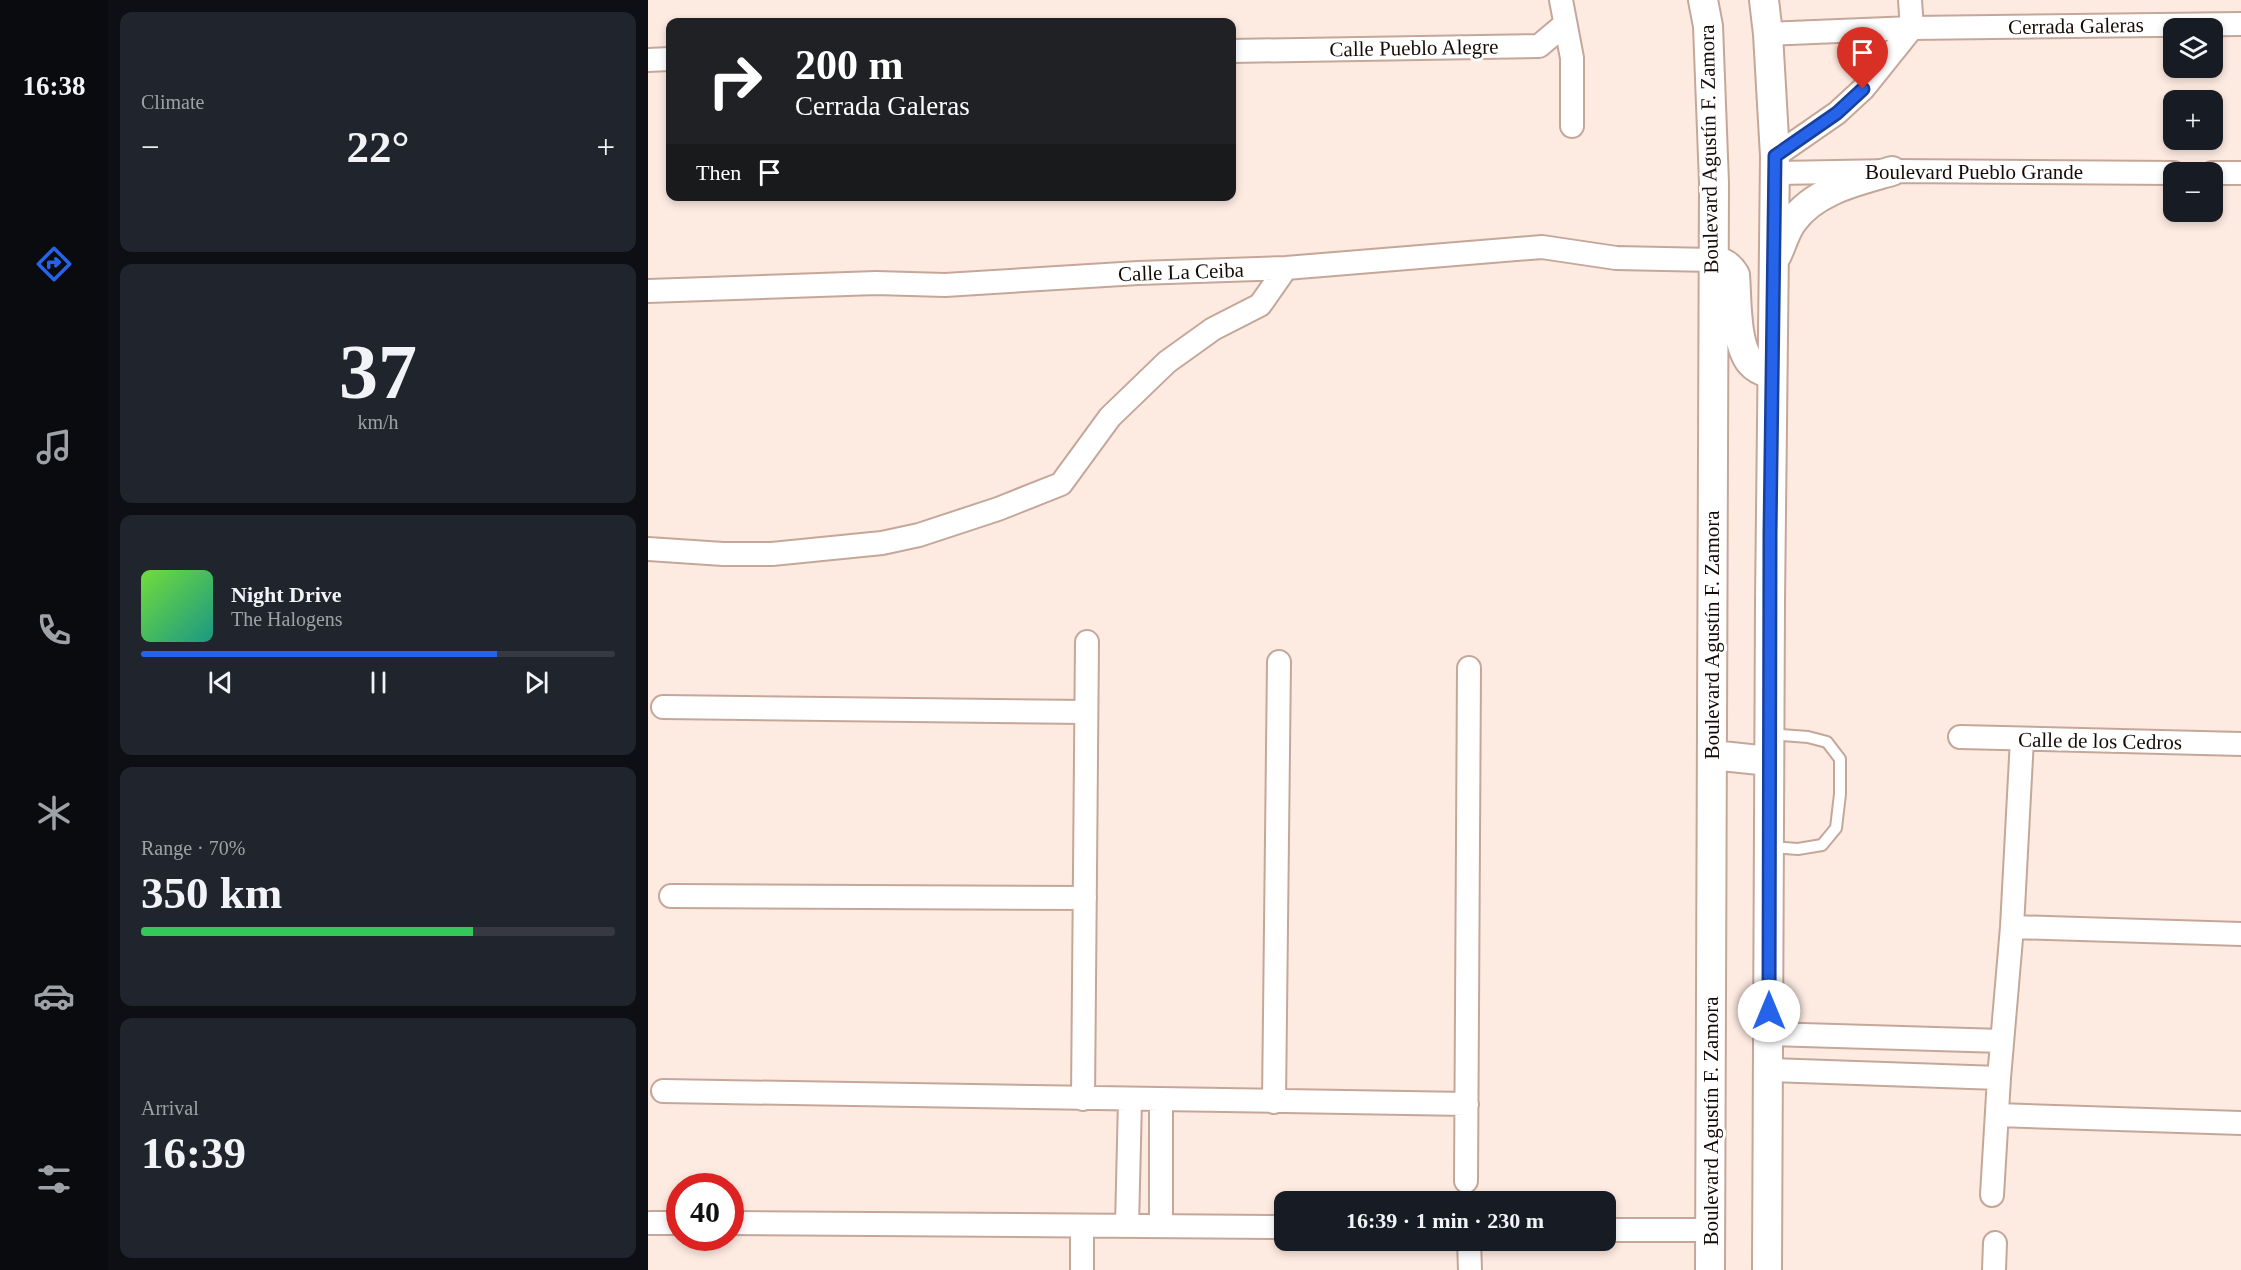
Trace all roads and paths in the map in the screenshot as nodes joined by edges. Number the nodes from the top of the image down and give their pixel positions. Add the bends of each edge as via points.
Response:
1 (1561, 0) edge
2 (1703, 0) edge
3 (1764, 0) edge
4 (1910, 0) edge
5 (2241, 24) edge
6 (1564, 25) junction
7 (1911, 28) junction
8 (1768, 34) junction
9 (1236, 51) edge
10 (666, 59) edge
11 (648, 60) edge
12 (1572, 126) dead end
13 (1775, 164) junction
14 (1892, 171) junction
15 (2163, 173) edge
16 (2223, 173) edge
17 (2241, 173) edge
18 (1712, 260) junction
19 (1773, 262) junction
20 (1286, 268) junction
21 (648, 291) edge
22 (1771, 374) junction
23 (648, 549) edge
24 (1087, 642) dead end
25 (1279, 662) dead end
26 (1469, 668) dead end
27 (663, 706) dead end
28 (1086, 712) junction
29 (1960, 736) dead end
30 (2022, 739) junction
31 (2241, 744) edge
32 (1769, 748) junction
33 (1713, 756) junction
34 (1769, 847) junction
35 (671, 896) dead end
36 (1085, 898) junction
37 (2012, 927) junction
38 (2241, 934) edge
39 (1769, 1034) junction
40 (2002, 1041) junction
41 (1769, 1070) junction
42 (1999, 1078) junction
43 (663, 1091) dead end
44 (1083, 1099) junction
45 (1130, 1100) junction
46 (1161, 1100) junction
47 (1274, 1102) junction
48 (1467, 1104) junction
49 (1997, 1116) junction
50 (2241, 1123) edge
51 (1466, 1181) dead end
52 (1992, 1195) dead end
53 (650, 1223) dead end
54 (666, 1223) edge
55 (744, 1223) edge
56 (1082, 1226) junction
57 (1127, 1226) junction
58 (1161, 1226) junction
59 (1274, 1227) edge
60 (1616, 1230) edge
61 (1710, 1230) junction
62 (1995, 1243) dead end
63 (1469, 1251) edge
64 (1082, 1270) edge
65 (1470, 1270) edge
66 (1710, 1270) edge
67 (1767, 1270) edge
68 (1994, 1270) edge

1 - 6 street
2 - 18 street, Boulevard Agustín F. Zamora via 1711,83
3 - 8 street
4 - 7 street
5 - 7 street, Cerrada Galeras
6 - 9 street, Calle Pueblo Alegre via 1539,46
6 - 12 street via 1572,58
7 - 8 street, Cerrada Galeras
7 - 13 street via 1863,89
8 - 13 street
10 - 11 street
13 - 14 street, Boulevard Pueblo Grande
13 - 19 street
14 - 15 street, Boulevard Pueblo Grande
14 - 19 street via 1817,198 1793,220
16 - 17 street
18 - 20 street, Calle La Ceiba via 1616,258 1542,247
18 - 22 street via 1724,262 1735,275 1742,346 1750,363
18 - 33 street, Boulevard Agustín F. Zamora
19 - 22 street
20 - 21 street, Calle La Ceiba via 945,285 876,283
20 - 23 street via 1260,305 1213,329 1167,362 1110,417 1060,484 998,509 882,543 772,554
22 - 32 street
24 - 28 street
25 - 47 street
26 - 48 street
27 - 28 street
28 - 36 street
29 - 30 street, Calle de los Cedros
30 - 31 street, Calle de los Cedros
30 - 37 street
32 - 33 street
32 - 34 street
32 - 34 lane via 1808,737 1827,742 1840,759 1840,794 1836,828 1822,845 1798,849
33 - 61 street, Boulevard Agustín F. Zamora
34 - 39 street
35 - 36 street
36 - 44 street
37 - 38 street
37 - 40 street
39 - 40 street
39 - 41 street
40 - 42 street
41 - 42 street
41 - 67 street
42 - 49 street
43 - 44 street
44 - 45 street
45 - 46 street
45 - 57 street
46 - 47 street
46 - 58 street
47 - 48 street
48 - 51 street
49 - 50 street
49 - 52 street
53 - 54 street
55 - 56 street
56 - 57 street
56 - 64 street
57 - 58 street
58 - 59 street
60 - 61 street
61 - 66 street, Boulevard Agustín F. Zamora
62 - 68 street
63 - 65 street

